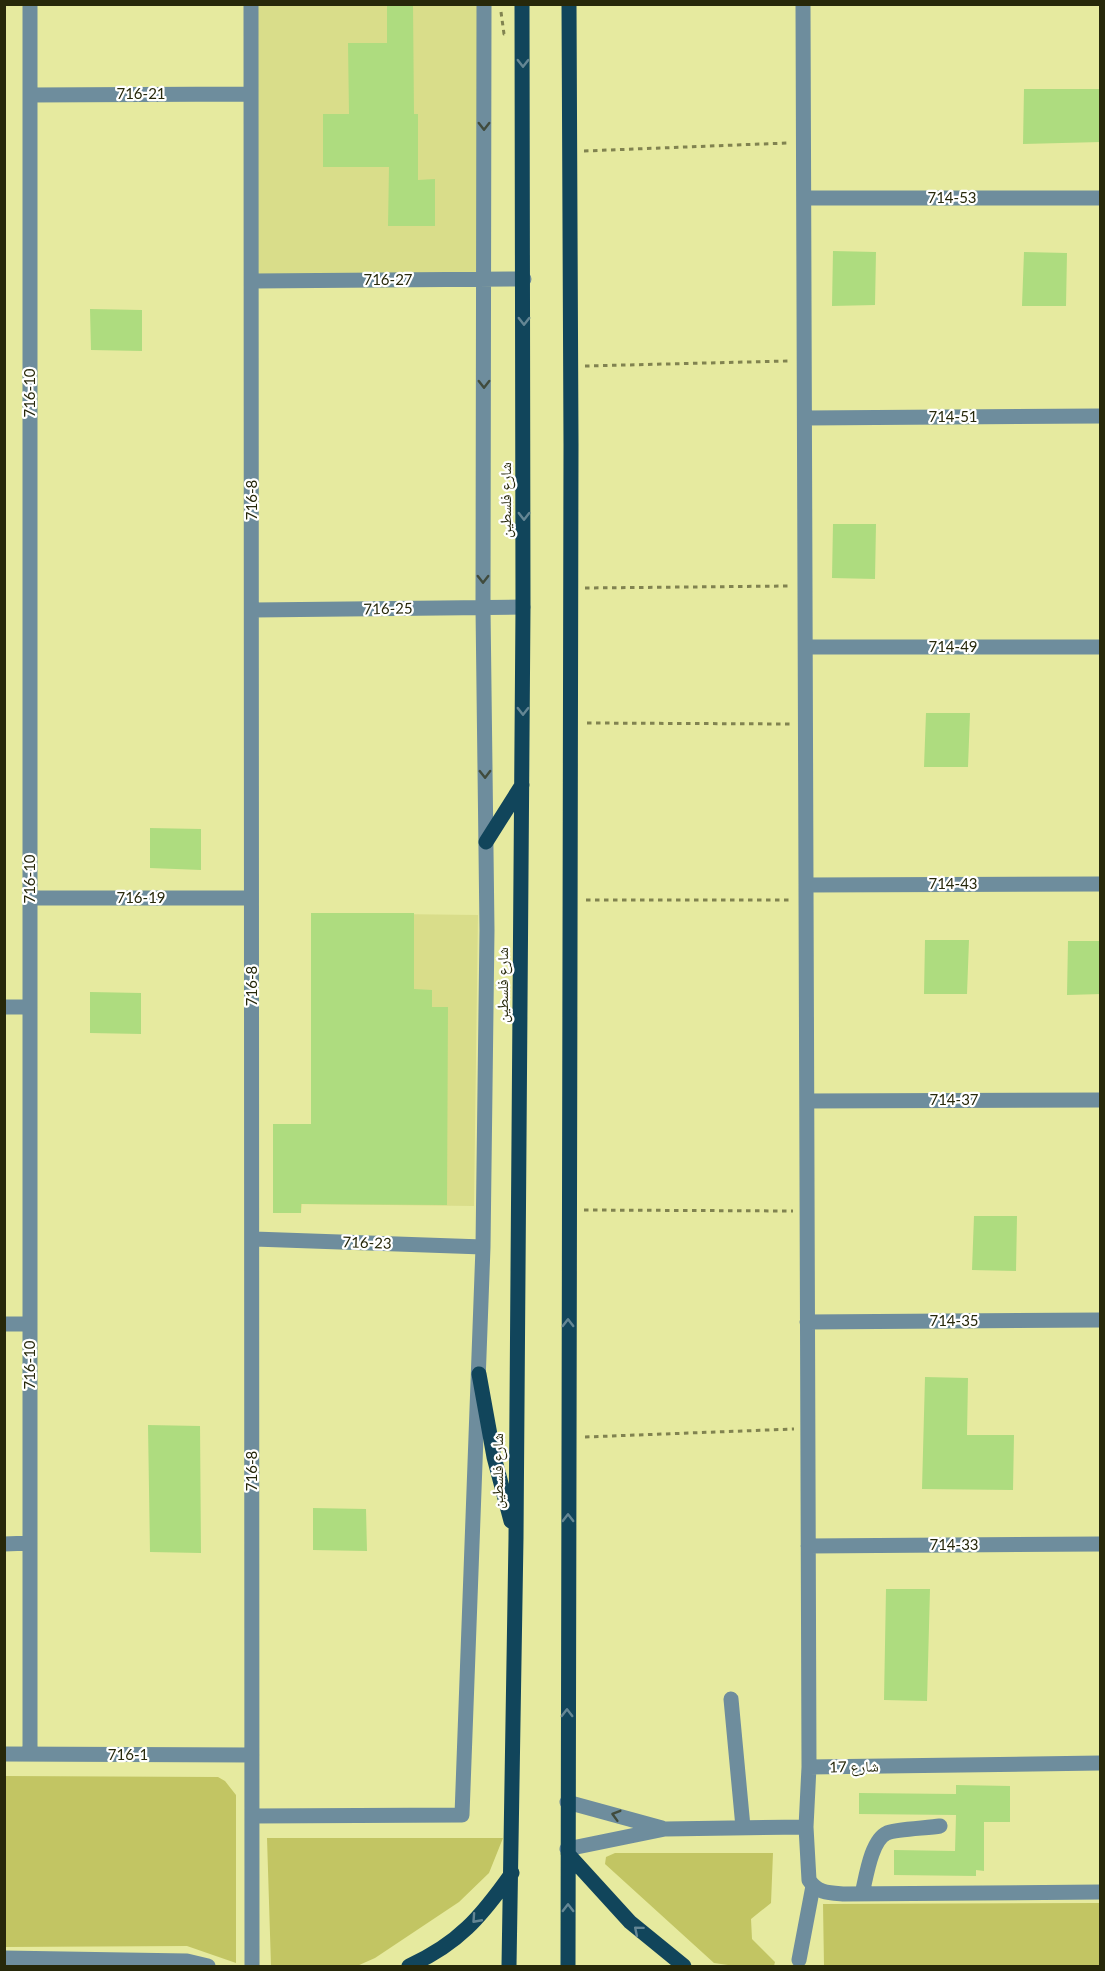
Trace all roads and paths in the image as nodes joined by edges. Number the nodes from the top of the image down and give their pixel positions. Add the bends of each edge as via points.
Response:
1 (30, 4) edge
2 (251, 4) edge
3 (484, 4) edge
4 (500, 4) edge
5 (522, 4) edge
6 (569, 4) edge
7 (803, 4) edge
8 (504, 34) dead end
9 (251, 94) junction
10 (30, 95) junction
11 (804, 143) junction
12 (570, 152) junction
13 (804, 198) junction
14 (1101, 198) edge
15 (485, 279) junction
16 (524, 279) junction
17 (252, 281) junction
18 (805, 360) junction
19 (571, 366) junction
20 (1101, 416) edge
21 (805, 417) junction
22 (805, 586) junction
23 (570, 588) junction
24 (524, 607) junction
25 (483, 608) junction
26 (252, 610) junction
27 (806, 647) junction
28 (1101, 647) edge
29 (570, 723) junction
30 (806, 724) junction
31 (522, 785) junction
32 (486, 842) junction
33 (1101, 884) edge
34 (806, 892) junction
35 (30, 898) junction
36 (251, 898) junction
37 (569, 900) junction
38 (4, 1007) edge
39 (30, 1007) junction
40 (1101, 1100) edge
41 (807, 1101) junction
42 (569, 1210) junction
43 (807, 1211) junction
44 (252, 1239) junction
45 (483, 1247) junction
46 (1101, 1320) edge
47 (807, 1322) junction
48 (4, 1324) edge
49 (30, 1324) junction
50 (479, 1374) junction
51 (808, 1428) junction
52 (568, 1438) junction
53 (516, 1538) junction
54 (30, 1543) junction
55 (4, 1544) edge
56 (1101, 1544) edge
57 (808, 1546) junction
58 (731, 1699) dead end
59 (4, 1754) edge
60 (30, 1754) junction
61 (252, 1755) junction
62 (1101, 1763) edge
63 (809, 1767) junction
64 (567, 1802) junction
65 (252, 1816) junction
66 (940, 1826) dead end
67 (743, 1827) junction
68 (806, 1827) junction
69 (664, 1829) junction
70 (567, 1852) junction
71 (512, 1873) junction
72 (813, 1886) junction
73 (1101, 1892) edge
74 (862, 1894) junction
75 (4, 1958) edge
76 (799, 1960) dead end
77 (208, 1966) edge
78 (252, 1966) edge
79 (409, 1966) edge
80 (509, 1966) edge
81 (568, 1966) edge
82 (684, 1966) edge

1 - 10 street, 716-10
2 - 9 street, 716-8
3 -> 15 street
4 - 8 path
5 -> 16 main road, شارع فلسطين
6 - 12 main road
7 - 11 street
9 - 10 street, 716-21
9 - 17 street, 716-8
10 - 35 street, 716-10
11 - 12 path
11 - 13 street
12 - 19 main road
13 - 14 street, 714-53
13 - 18 street
15 - 16 street, 716-27
15 - 17 street, 716-27
15 -> 25 street
16 -> 24 main road, شارع فلسطين
17 - 26 street, 716-8
18 - 19 path
18 - 21 street
19 - 23 main road
20 - 21 street, 714-51
21 - 22 street
22 - 23 path
22 - 27 street
23 - 29 main road
24 - 25 street, 716-25
24 -> 31 main road, شارع فلسطين
25 - 26 street, 716-25
25 -> 32 street
26 - 36 street, 716-8
27 - 28 street, 714-49
27 - 30 street
29 - 30 path
29 - 37 main road
30 - 34 street
31 - 32 main road
31 - 53 main road, شارع فلسطين
32 - 45 street
33 - 34 street, 714-43
34 - 37 path
34 - 41 street
35 - 36 street, 716-19
35 - 39 street, 716-10
36 - 44 street, 716-8
37 - 42 main road
38 - 39 street
39 - 49 street, 716-10
40 - 41 street, 714-37
41 - 43 street
42 - 43 path
52 -> 42 main road
43 - 47 street
44 - 45 street, 716-23
44 - 61 street, 716-8
45 - 50 street
46 - 47 street, 714-35
47 - 51 street
48 - 49 street
49 - 54 street, 716-10
50 - 53 main road via 494,1457
50 - 65 street via 462,1815
51 - 52 path
51 - 57 street
64 -> 52 main road
53 - 71 main road, شارع فلسطين
54 - 55 street
54 - 60 street, 716-10
56 - 57 street, 714-33
57 - 63 street
58 - 67 street
59 - 60 street, 716-1
60 - 61 street, 716-1
61 - 65 street, 716-8
62 - 63 street, شارع 17
63 - 68 street, شارع 17
69 -> 64 street
64 - 70 main road
65 - 78 street, 716-8
66 - 74 street via 887,1833 872,1855
67 - 68 street
67 - 69 street
68 - 72 street, شارع 17 via 807,1872
69 - 70 street
81 -> 70 main road
82 -> 70 main road via 630,1922
71 -> 79 main road via 471,1925 429,1957
71 - 80 main road, شارع فلسطين
72 - 74 street via 824,1893
72 - 76 street
73 - 74 street
75 - 77 street via 187,1961

